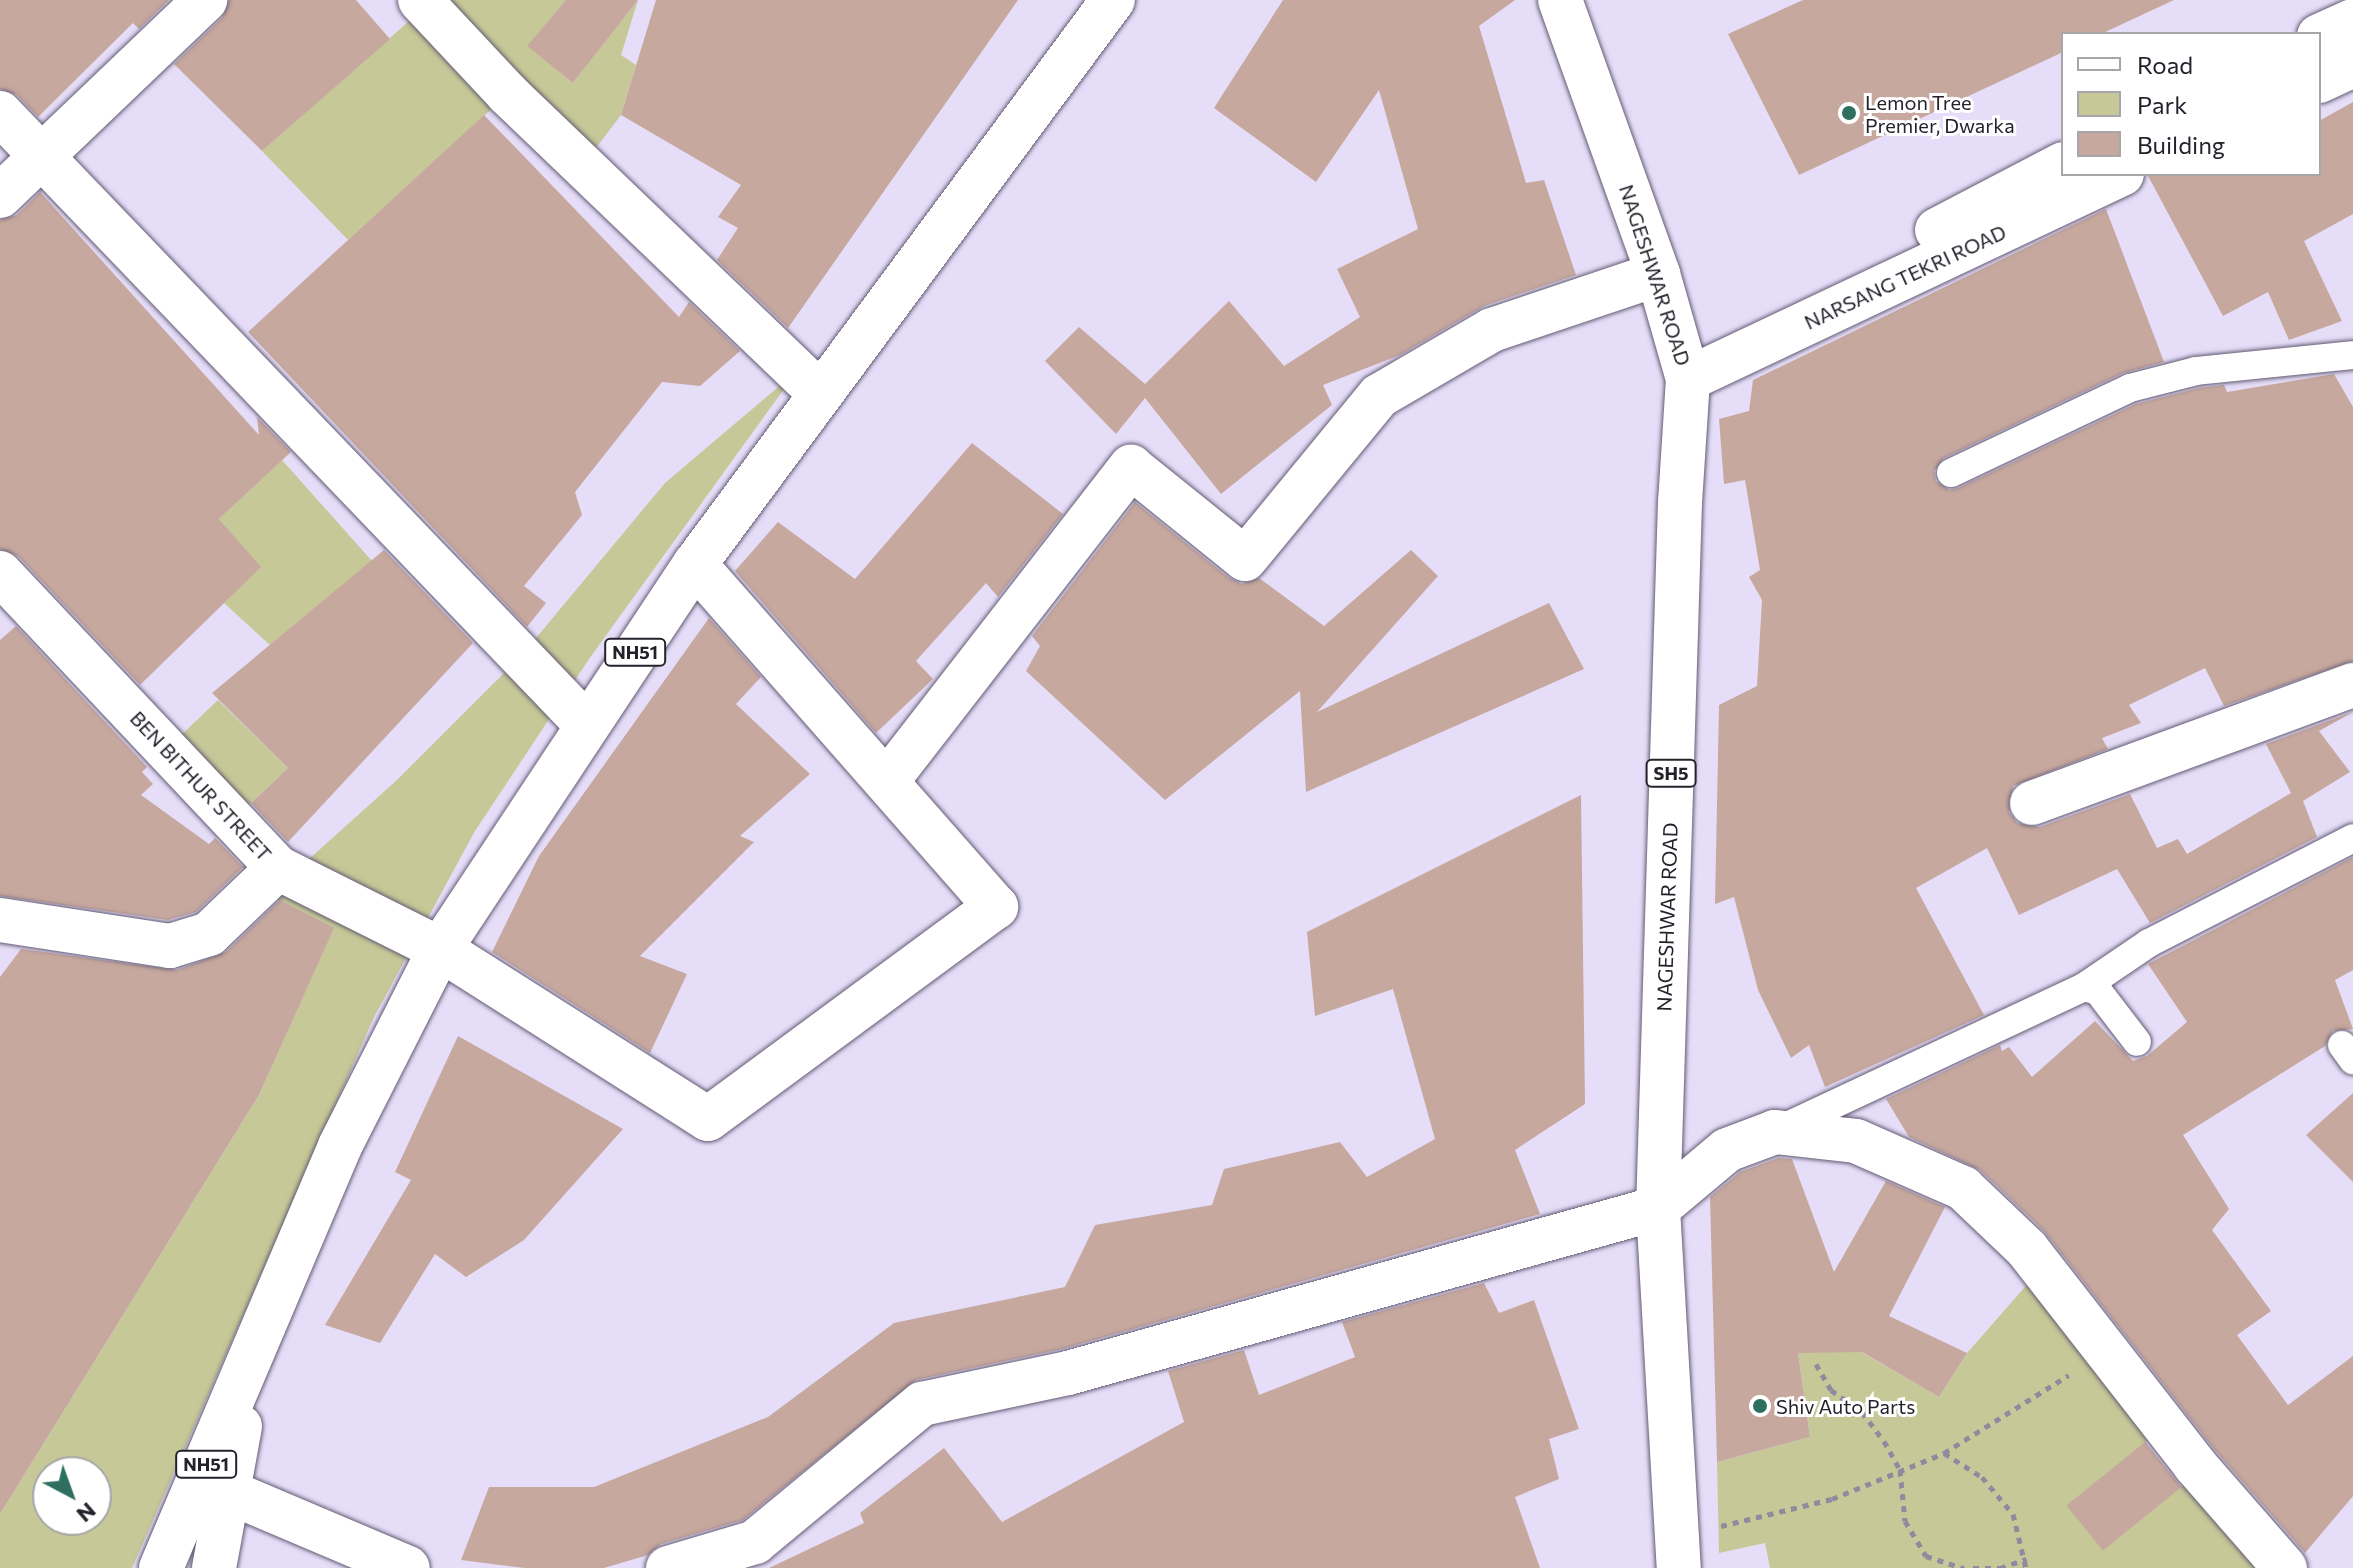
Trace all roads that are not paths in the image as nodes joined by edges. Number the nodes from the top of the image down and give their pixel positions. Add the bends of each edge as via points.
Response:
1 (205, 0) edge
2 (420, 0) edge
3 (1113, 0) edge
4 (1560, 0) edge
5 (2353, 21) edge
6 (2321, 35) edge
7 (2353, 65) edge
8 (2321, 80) edge
9 (0, 113) edge
10 (43, 157) junction
11 (2061, 165) edge
12 (2118, 176) edge
13 (0, 196) edge
14 (1658, 274) junction
15 (2353, 355) edge
16 (1688, 379) junction
17 (819, 392) junction
18 (1951, 473) dead end
19 (695, 564) junction
20 (0, 573) edge
21 (2353, 685) edge
22 (585, 723) junction
23 (887, 781) junction
24 (2032, 803) dead end
25 (2353, 838) edge
26 (278, 868) junction
27 (4, 927) edge
28 (440, 949) junction
29 (2084, 987) junction
30 (2137, 1042) dead end
31 (1775, 1132) junction
32 (1658, 1208) junction
33 (250, 1360) junction
34 (229, 1492) junction
35 (161, 1568) edge
36 (214, 1568) edge
37 (408, 1568) edge
38 (668, 1568) edge
39 (1679, 1568) edge
40 (2285, 1568) edge

1 - 10 main road
2 - 17 main road via 479,66
3 - 17 main road, NH51
4 - 14 main road, NAGESHWAR ROAD / SH5
5 - 6 main road
7 - 8 main road
9 - 10 main road
10 - 13 main road
10 - 22 main road
11 - 16 main road via 1761,323
12 - 16 main road, NARSANG TEKRI ROAD
14 - 16 main road, NAGESHWAR ROAD / SH5
14 - 23 main road via 1492,330 1379,396 1245,559 1131,467
15 - 18 lane via 2196,371 2130,388
16 - 32 main road, NAGESHWAR ROAD / SH5
17 - 19 main road, NH51
19 - 22 main road, NH51
19 - 23 main road
20 - 26 main road, BEN BITHUR STREET
21 - 24 main road
22 - 28 main road, NH51
23 - 28 main road, BEN BITHUR STREET via 996,907 708,1119
25 - 29 lane via 2149,943
26 - 27 main road via 209,934 170,946
26 - 28 main road, BEN BITHUR STREET
28 - 33 main road, NH51 via 340,1146
29 - 30 lane via 2098,991
29 - 31 lane
31 - 32 main road via 1727,1150
31 - 40 main road via 1856,1141 1963,1188 2027,1249
32 - 38 main road via 1068,1373 922,1404 755,1542
32 - 39 main road, NAGESHWAR ROAD / SH5
33 - 34 main road, NH51
33 - 35 main road, NH51
34 - 36 main road, NH51
34 - 37 main road

